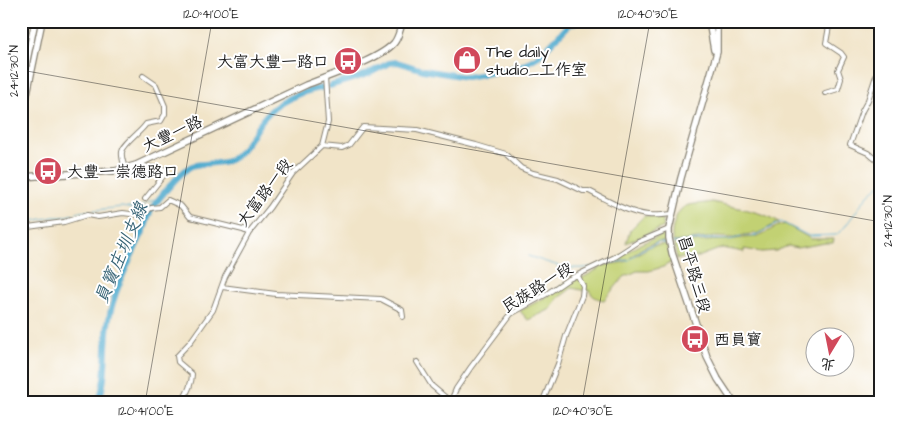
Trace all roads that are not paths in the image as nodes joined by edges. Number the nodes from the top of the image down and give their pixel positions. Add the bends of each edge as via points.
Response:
1 (34, 21) edge
2 (42, 21) edge
3 (403, 21) edge
4 (627, 21) edge
5 (636, 21) edge
6 (709, 21) edge
7 (717, 21) edge
8 (830, 21) edge
9 (714, 60) junction
10 (881, 61) edge
11 (143, 76) dead end
12 (326, 77) junction
13 (21, 88) edge
14 (825, 92) dead end
15 (22, 115) edge
16 (21, 123) edge
17 (322, 146) junction
18 (881, 164) edge
19 (136, 165) junction
20 (125, 169) junction
21 (21, 177) edge
22 (145, 199) dead end
23 (672, 214) junction
24 (21, 228) edge
25 (669, 229) junction
26 (248, 233) junction
27 (578, 276) junction
28 (222, 287) junction
29 (403, 317) dead end
30 (21, 338) edge
31 (417, 362) dead end
32 (450, 402) edge
33 (24, 403) edge
34 (181, 403) edge
35 (542, 403) edge
36 (734, 403) edge

1 - 13 street
2 - 15 street
3 - 12 street via 391,46 378,55
4 - 5 street
6 - 9 street, 昌平路三段 via 714,40
7 - 9 street, 昌平路三段 via 718,44
8 - 14 street via 826,43 841,53 844,60 838,70 841,79 838,89
9 - 23 street, 昌平路三段
10 - 18 street via 850,145
11 - 20 street via 156,85 165,114 161,121 146,124 125,146 122,154
12 - 17 street via 328,122
12 - 19 street, 大豐一路
15 - 16 street
17 - 23 street via 342,148 349,145 363,127 417,130 506,154 521,168 558,179 638,213
17 - 26 street, 大富路一段 via 294,173
19 - 20 street, 大豐一路
19 - 22 street via 164,169 165,174
20 - 21 street, 大豐一路
23 - 25 street, 昌平路三段
24 - 26 street via 87,215 144,214 151,208 160,208 168,200 181,206 190,218
25 - 27 street, 民族路一段 via 638,242
25 - 36 street, 昌平路三段 via 670,244 707,357
26 - 28 street, 大富路一段
27 - 32 street, 民族路一段 via 511,314
27 - 35 street via 583,286 582,296
28 - 29 street via 276,294 381,300 402,310
28 - 34 street, 大富路一段 via 214,310 177,356 178,362 193,376
30 - 33 street
31 - 32 street via 432,386

